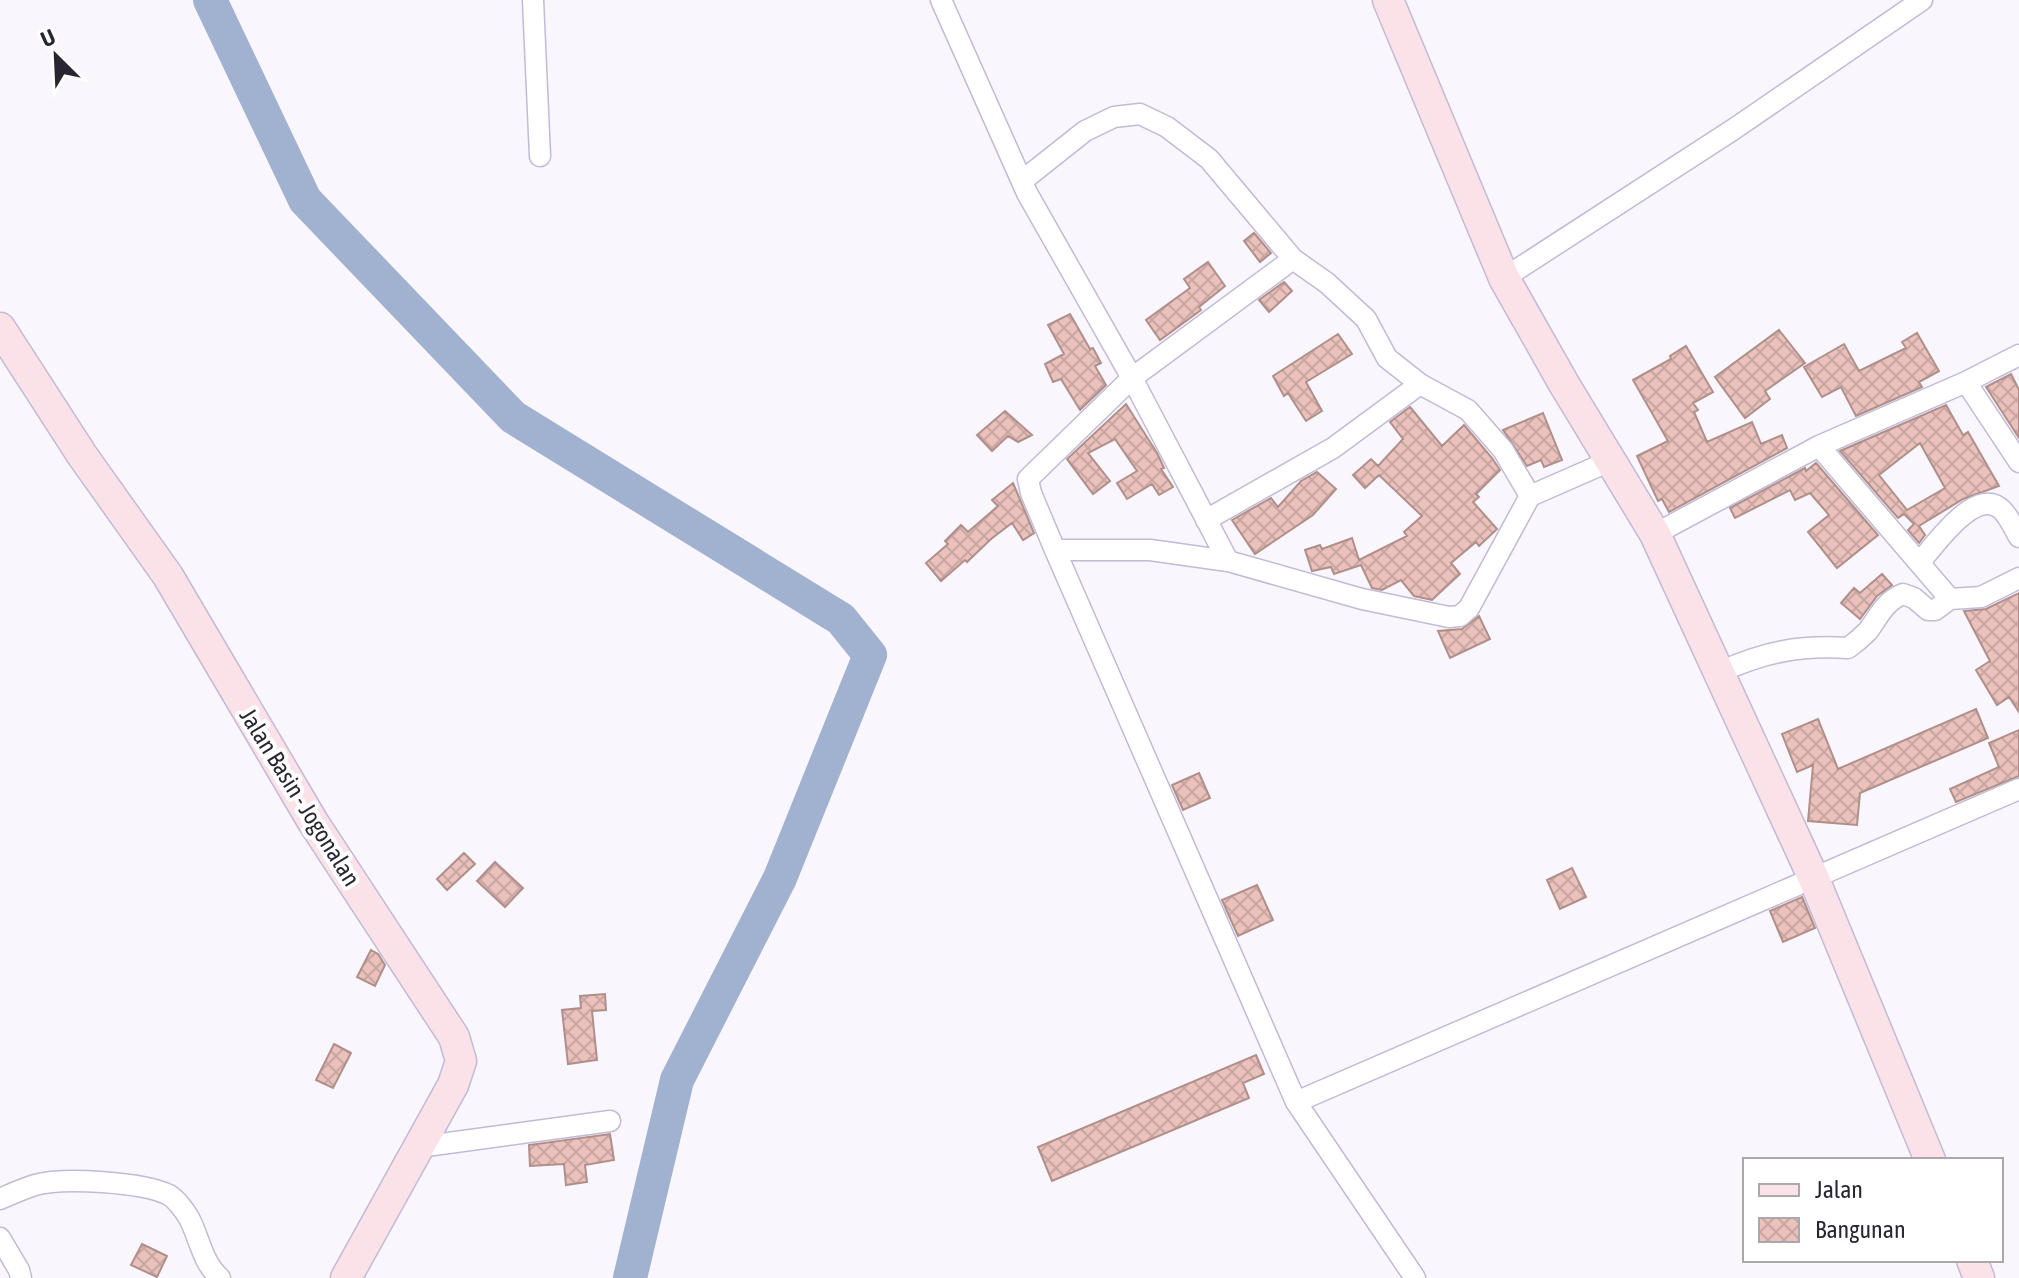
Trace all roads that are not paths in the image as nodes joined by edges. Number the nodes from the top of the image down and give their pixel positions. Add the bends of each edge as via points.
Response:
1 (533, 0) edge
2 (941, 0) edge
3 (1388, 0) edge
4 (1922, 0) edge
5 (540, 156) dead end
6 (1022, 181) junction
7 (1293, 259) junction
8 (1504, 278) junction
9 (0, 328) edge
10 (2019, 355) edge
11 (1132, 378) junction
12 (1966, 382) junction
13 (1420, 384) junction
14 (1819, 446) junction
15 (1610, 461) junction
16 (2019, 462) edge
17 (1530, 496) junction
18 (1206, 520) junction
19 (1655, 534) junction
20 (2019, 537) edge
21 (1055, 550) junction
22 (1228, 561) junction
23 (1920, 562) junction
24 (2019, 578) edge
25 (1950, 599) junction
26 (1720, 672) junction
27 (2019, 789) edge
28 (1814, 879) junction
29 (1296, 1102) junction
30 (610, 1121) dead end
31 (419, 1147) junction
32 (1929, 1158) edge
33 (0, 1199) edge
34 (0, 1238) edge
35 (21, 1278) edge
36 (220, 1278) edge
37 (346, 1278) edge
38 (1415, 1278) edge

1 - 5 street
2 - 6 street
3 - 8 street
4 - 8 street
6 - 7 street via 1085,131 1114,117 1140,114 1209,159
6 - 11 street
7 - 11 street
7 - 13 street via 1366,319 1387,358
8 - 15 street
9 - 31 street, Jalan Basin - Jogonalan via 168,576 313,822 454,1037 461,1061
10 - 12 street
11 - 18 street
11 - 21 street via 1028,479
12 - 14 street
12 - 16 street
13 - 17 street via 1468,410 1503,450
13 - 18 street via 1333,448
14 - 19 street
14 - 23 street
15 - 17 street
15 - 19 street
17 - 22 street via 1460,616 1362,599
18 - 22 street
19 - 26 street
20 - 23 street via 1991,503 1959,516
21 - 22 street via 1150,550
21 - 29 street
23 - 25 street
24 - 25 street via 1981,597
25 - 26 street via 1928,610 1914,598 1893,597 1866,634 1848,648 1781,650
26 - 28 street
27 - 28 street
28 - 29 street
28 - 32 street
29 - 38 street
30 - 31 street
31 - 37 street, Jalan Basin - Jogonalan
33 - 36 street via 37,1184 102,1182 172,1196
34 - 35 street

